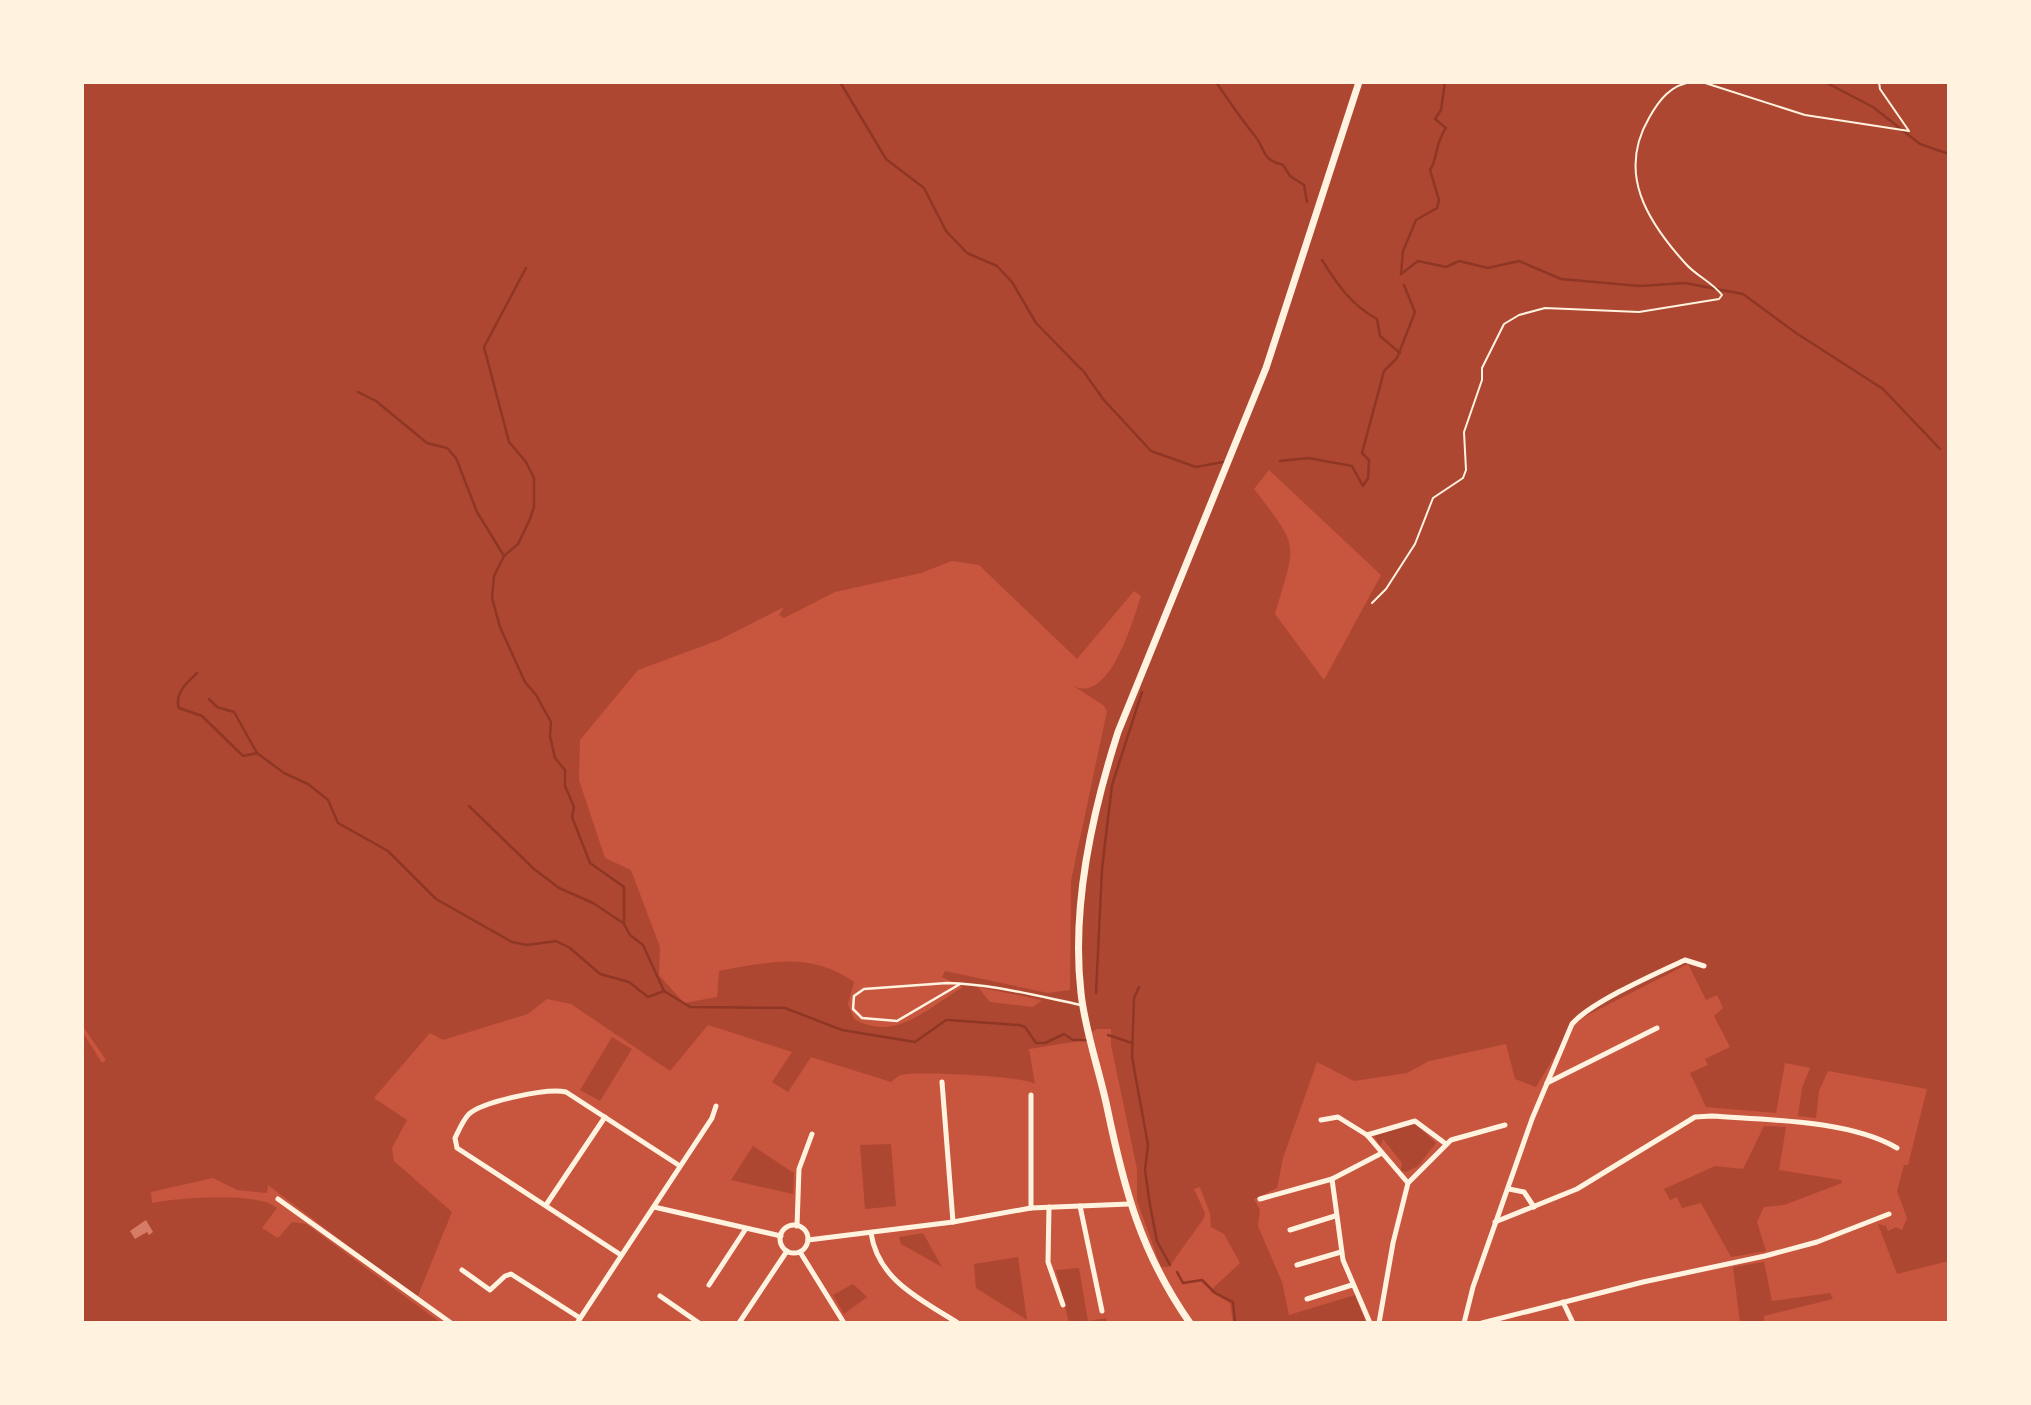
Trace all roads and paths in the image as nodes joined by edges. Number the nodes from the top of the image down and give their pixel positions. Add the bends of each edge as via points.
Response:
1 (1359, 82) edge
2 (1693, 82) edge
3 (1702, 82) edge
4 (1879, 82) edge
5 (1372, 603) dead end
6 (1703, 966) dead end
7 (960, 984) junction
8 (1083, 1005) junction
9 (1657, 1028) dead end
10 (942, 1082) dead end
11 (1546, 1084) junction
12 (1031, 1095) dead end
13 (716, 1106) dead end
14 (605, 1117) junction
15 (1321, 1120) dead end
16 (1505, 1125) dead end
17 (813, 1134) dead end
18 (1367, 1135) junction
19 (1446, 1144) junction
20 (1897, 1148) dead end
21 (1382, 1153) junction
22 (680, 1166) junction
23 (1332, 1180) junction
24 (1408, 1183) junction
25 (1508, 1189) junction
26 (278, 1199) dead end
27 (1260, 1199) dead end
28 (1129, 1204) junction
29 (546, 1205) junction
30 (1080, 1206) junction
31 (654, 1207) junction
32 (1049, 1207) junction
33 (1534, 1207) junction
34 (1031, 1208) junction
35 (1889, 1214) dead end
36 (1335, 1216) junction
37 (953, 1222) junction
38 (1495, 1222) junction
39 (797, 1226) junction
40 (745, 1230) junction
41 (1290, 1230) dead end
42 (871, 1233) junction
43 (781, 1236) junction
44 (808, 1240) junction
45 (787, 1251) junction
46 (800, 1252) junction
47 (1341, 1252) junction
48 (621, 1255) junction
49 (1297, 1265) dead end
50 (461, 1270) dead end
51 (709, 1285) dead end
52 (1352, 1285) junction
53 (660, 1296) dead end
54 (1307, 1299) dead end
55 (1563, 1302) junction
56 (1063, 1304) dead end
57 (1102, 1311) dead end
58 (578, 1321) edge
59 (451, 1323) edge
60 (699, 1323) edge
61 (739, 1323) edge
62 (844, 1323) edge
63 (958, 1323) edge
64 (1190, 1323) edge
65 (1370, 1323) edge
66 (1379, 1323) edge
67 (1464, 1323) edge
68 (1482, 1323) edge
69 (1573, 1323) edge

1 - 8 main road via 1266,368 1110,759 1084,883 1079,957
2 - 5 path via 1670,91 1648,120 1636,150 1634,181 1659,231 1685,264 1714,285 1719,299 1639,312 1545,308 1504,324 1482,368 1464,432 1463,478 1433,498 1415,544
3 - 4 path via 1805,115 1909,131
6 - 11 street via 1685,960 1580,1016 1569,1029
7 - 7 lane via 864,989 854,996 853,1009 862,1018 897,1021
7 - 8 lane
8 - 28 main road
9 - 11 street
10 - 37 street
11 - 25 street
12 - 34 street
13 - 22 street
14 - 22 street
14 - 29 street
14 - 29 street via 570,1094 554,1090 481,1107 467,1117 455,1138 457,1147
15 - 18 street via 1339,1117
16 - 19 street via 1468,1133
17 - 39 street via 799,1169
18 - 19 street via 1415,1121
18 - 21 street
19 - 24 street
20 - 33 street via 1870,1136 1826,1127 1695,1117 1577,1189
21 - 23 street
21 - 24 street
22 - 31 street
23 - 27 street
23 - 36 street
24 - 66 street
25 - 33 street via 1524,1192
25 - 38 street
26 - 59 street
28 - 30 street
28 - 64 main road via 1156,1270
29 - 48 street
30 - 32 street
30 - 57 street
31 - 40 street
31 - 48 street
32 - 34 street
32 - 56 street via 1048,1262
33 - 38 street
34 - 37 street
35 - 55 street via 1791,1249
36 - 41 street
36 - 47 street
37 - 42 street
38 - 67 street
39 - 43 street
39 - 44 street
40 - 43 street
40 - 51 street
42 - 44 street
42 - 63 street via 883,1269
43 - 45 street
44 - 46 street
45 - 46 street
45 - 61 street
46 - 62 street
47 - 49 street
47 - 52 street
48 - 58 street
50 - 58 street via 490,1290 511,1274
52 - 54 street
52 - 65 street
53 - 60 street
55 - 68 street
55 - 69 street

